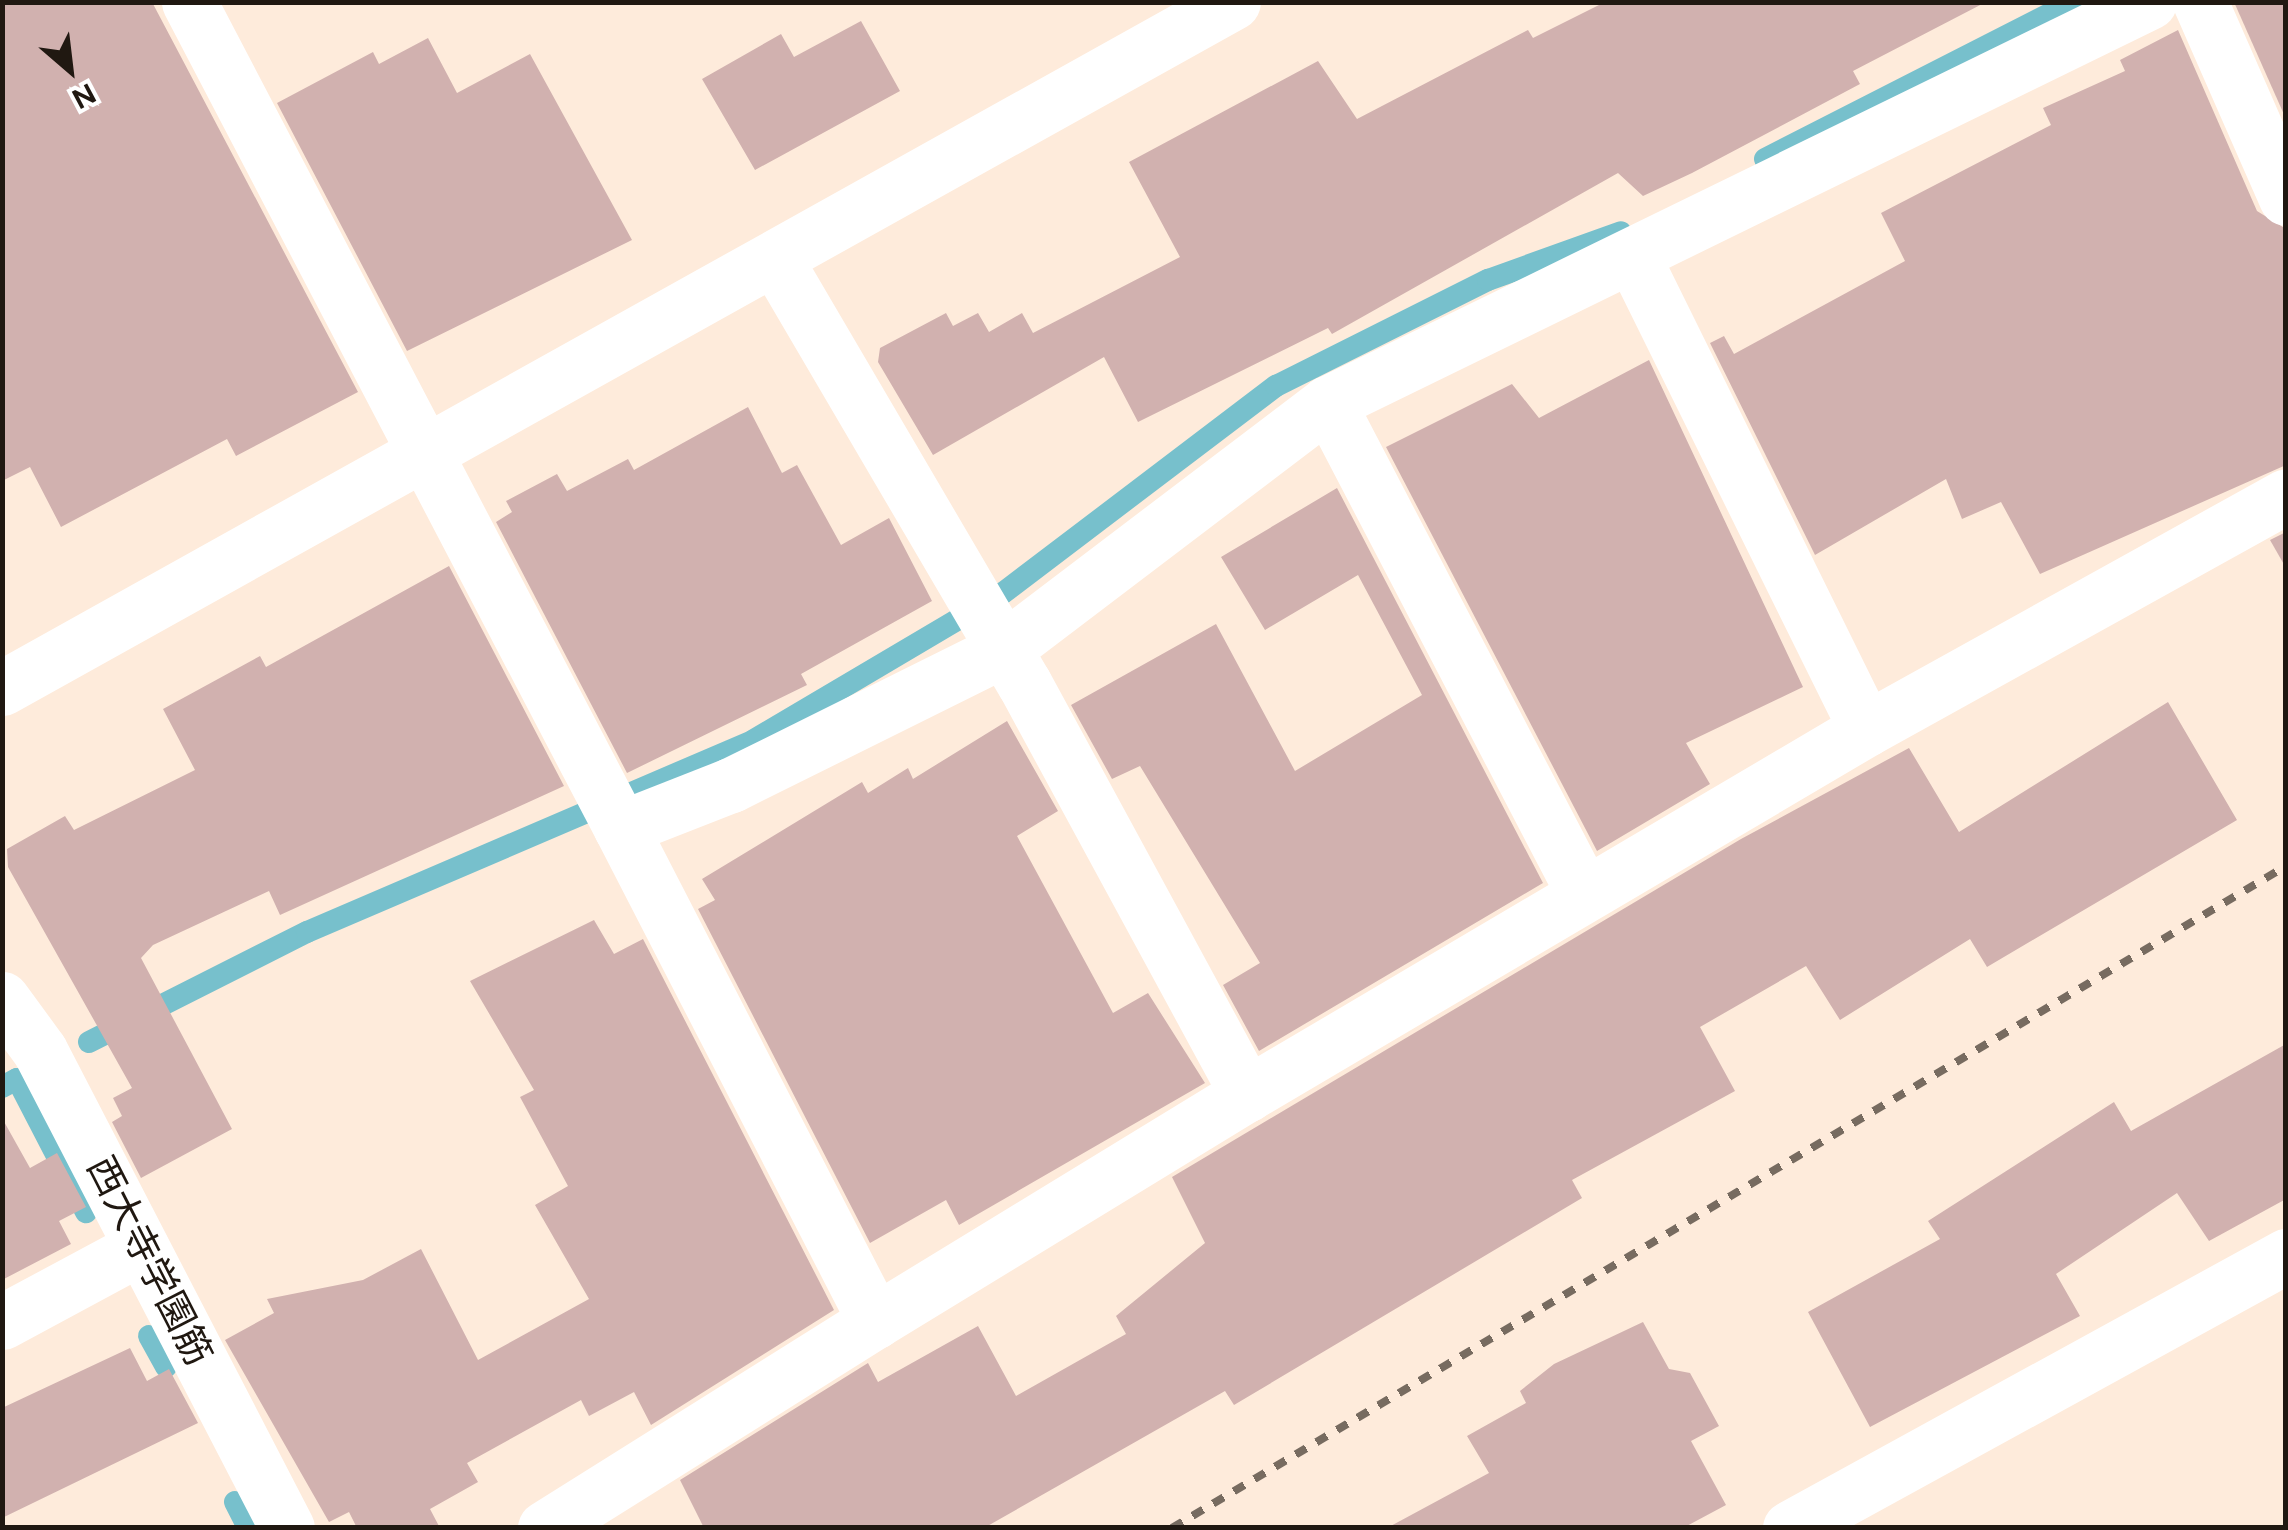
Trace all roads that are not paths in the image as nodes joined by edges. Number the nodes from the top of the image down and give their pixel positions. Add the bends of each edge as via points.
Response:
1 (189, 2) edge
2 (1234, 2) edge
3 (2149, 2) edge
4 (2200, 2) edge
5 (2286, 198) edge
6 (1634, 257) junction
7 (775, 259) junction
8 (1328, 403) junction
9 (428, 459) junction
10 (2286, 496) edge
11 (983, 624) junction
12 (2, 688) edge
13 (1866, 729) junction
14 (611, 808) junction
15 (1583, 892) junction
16 (2, 999) edge
17 (1247, 1094) junction
18 (141, 1247) junction
19 (2286, 1256) edge
20 (875, 1321) junction
21 (2, 1322) edge
22 (287, 1528) edge
23 (546, 1528) edge
24 (1790, 1528) edge

1 - 9 street
2 - 7 street
3 - 6 street
4 - 5 street
6 - 8 street via 1493,315
6 - 13 street
7 - 9 street
7 - 11 street
8 - 11 street
8 - 15 street
9 - 12 street
9 - 14 street
10 - 13 street
11 - 14 street via 748,776
11 - 17 street
13 - 15 street
14 - 20 street
15 - 17 street
16 - 18 street, 西大寺学園筋 via 40,1051
17 - 20 street
18 - 21 street
18 - 22 street, 西大寺学園筋
19 - 24 street
20 - 23 street

